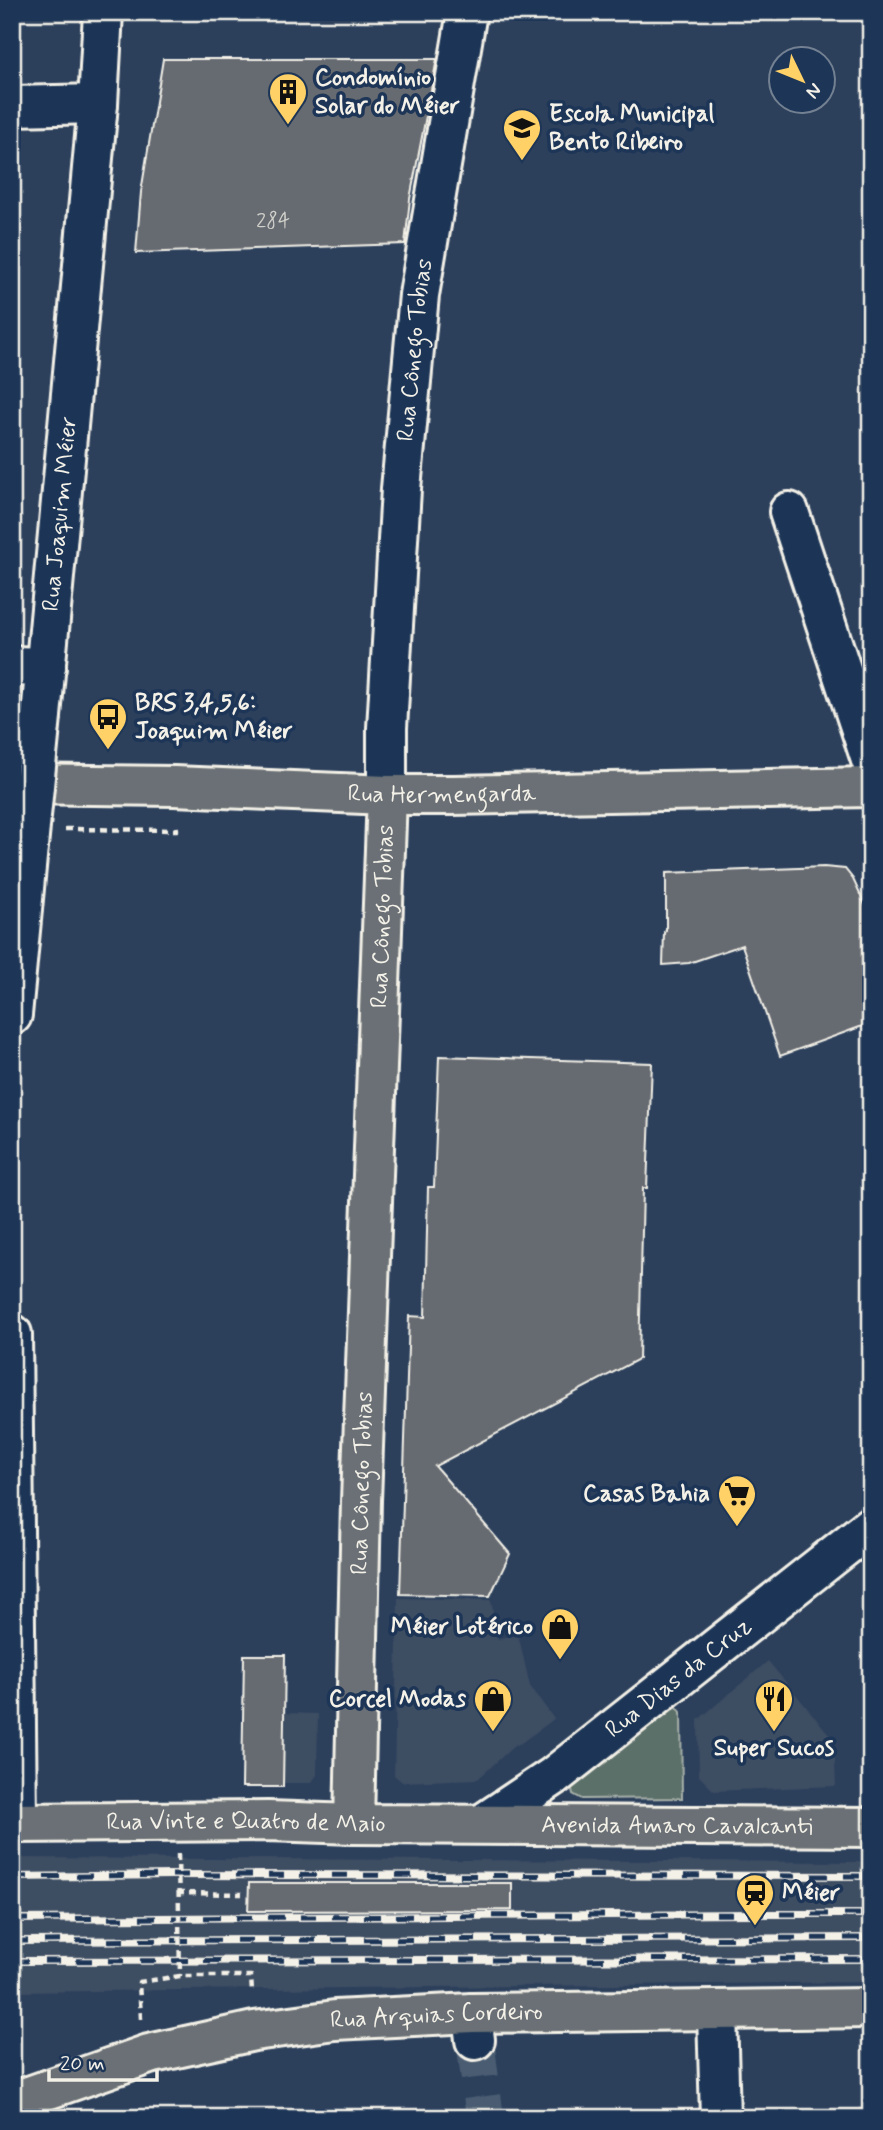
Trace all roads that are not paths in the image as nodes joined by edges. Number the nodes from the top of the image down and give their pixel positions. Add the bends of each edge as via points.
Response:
1 (103, 12) edge
2 (467, 12) edge
3 (98, 104) junction
4 (12, 106) edge
5 (789, 512) dead end
6 (29, 666) edge
7 (871, 760) edge
8 (12, 784) edge
9 (871, 787) edge
10 (387, 795) junction
11 (12, 1015) edge
12 (12, 1334) edge
13 (871, 1526) edge
14 (15, 1823) edge
15 (354, 1824) junction
16 (482, 1824) junction
17 (871, 1827) edge
18 (871, 2008) edge
19 (717, 2011) junction
20 (12, 2102) edge
21 (720, 2118) edge

1 - 3 street, Rua Joaquim Méier
2 - 10 street, Rua Cônego Tobias via 419,295 399,516
3 - 4 street
3 - 6 street, Rua Joaquim Méier
5 - 7 street
6 - 11 street, Rua Joaquim Méier, bridge via 41,716
8 - 10 main road, Rua Hermengarda
9 - 10 main road, Rua Hermengarda
10 - 15 main road, Rua Cônego Tobias
12 - 14 street
13 - 16 street, Rua Dias da Cruz via 554,1776
14 - 15 main road, Rua Vinte e Quatro de Maio
15 - 16 main road, Rua Vinte e Quatro de Maio
16 - 17 main road, Avenida Amaro Cavalcanti
18 - 19 main road, Rua Arquias Cordeiro
19 - 20 main road, Rua Arquias Cordeiro via 473,2026 335,2020 254,2031 149,2054
19 - 21 street

